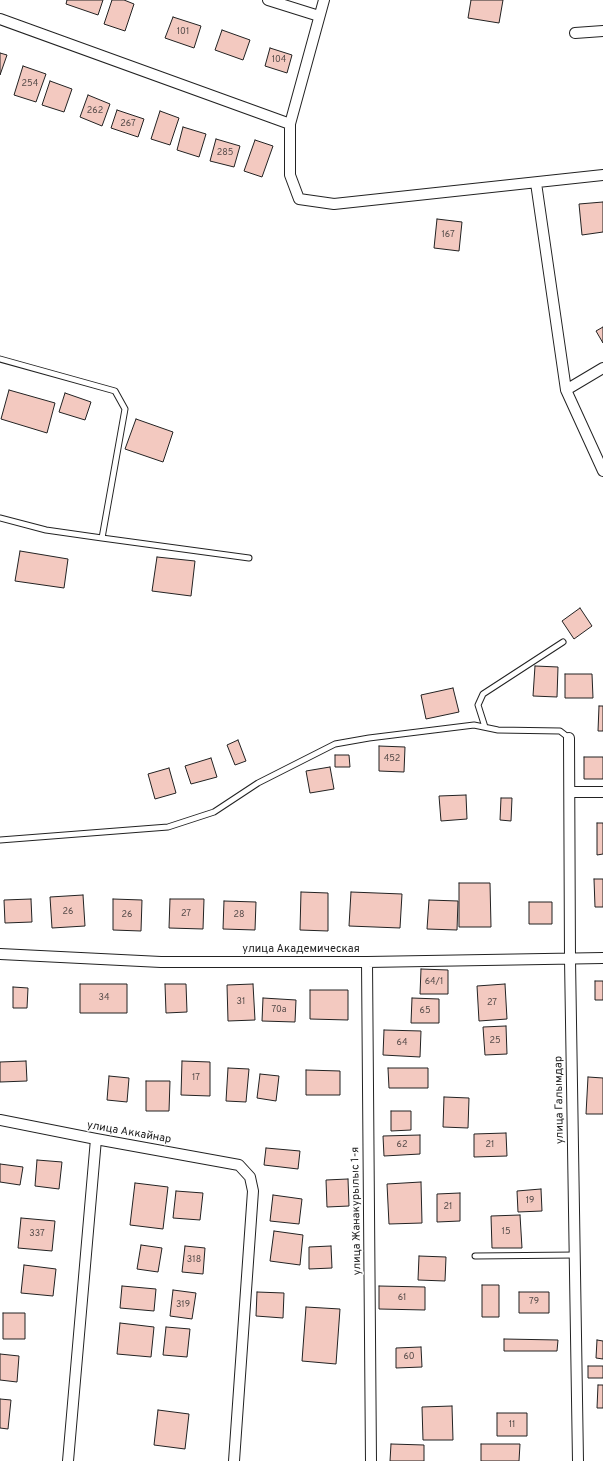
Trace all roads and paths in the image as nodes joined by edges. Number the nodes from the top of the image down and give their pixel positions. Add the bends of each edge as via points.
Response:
1 (268, 0) edge
2 (324, 0) edge
3 (319, 16) junction
4 (0, 19) edge
5 (603, 31) edge
6 (575, 33) dead end
7 (290, 124) junction
8 (603, 175) edge
9 (536, 183) junction
10 (0, 359) edge
11 (603, 368) edge
12 (566, 390) junction
13 (603, 471) edge
14 (0, 518) edge
15 (102, 538) junction
16 (250, 558) dead end
17 (563, 642) dead end
18 (485, 728) junction
19 (568, 738) joint
20 (570, 792) junction
21 (603, 792) edge
22 (0, 840) edge
23 (0, 954) edge
24 (603, 958) edge
25 (570, 959) junction
26 (367, 962) junction
27 (0, 1120) edge
28 (96, 1140) junction
29 (575, 1255) junction
30 (475, 1256) dead end
31 (68, 1461) edge
32 (234, 1461) edge
33 (371, 1461) edge
34 (578, 1461) edge

1 - 3 street
2 - 3 street
3 - 7 street
4 - 7 street
5 - 6 street
7 - 9 street via 290,175 299,199 334,204
8 - 9 street
9 - 12 street
10 - 15 lane via 115,391 125,409
11 - 12 street
12 - 13 street
14 - 15 lane via 46,530
15 - 16 lane
17 - 18 lane via 484,694 478,706
18 - 19 lane via 560,731
18 - 22 lane via 474,725 335,744 258,783 214,812 168,828
19 - 20 street, улица Галымдар
20 - 21 street
20 - 25 street, улица Галымдар
23 - 26 street, улица Академическая via 161,962
24 - 25 street, улица Академическая
25 - 26 street, улица Академическая
25 - 29 street, улица Галымдар
26 - 33 street, улица Жанакурылыс 1-я
27 - 28 street, улица Аккайнар
28 - 31 street
28 - 32 street, улица Аккайнар via 239,1165 250,1177 253,1191
29 - 30 lane
29 - 34 street, улица Галымдар

